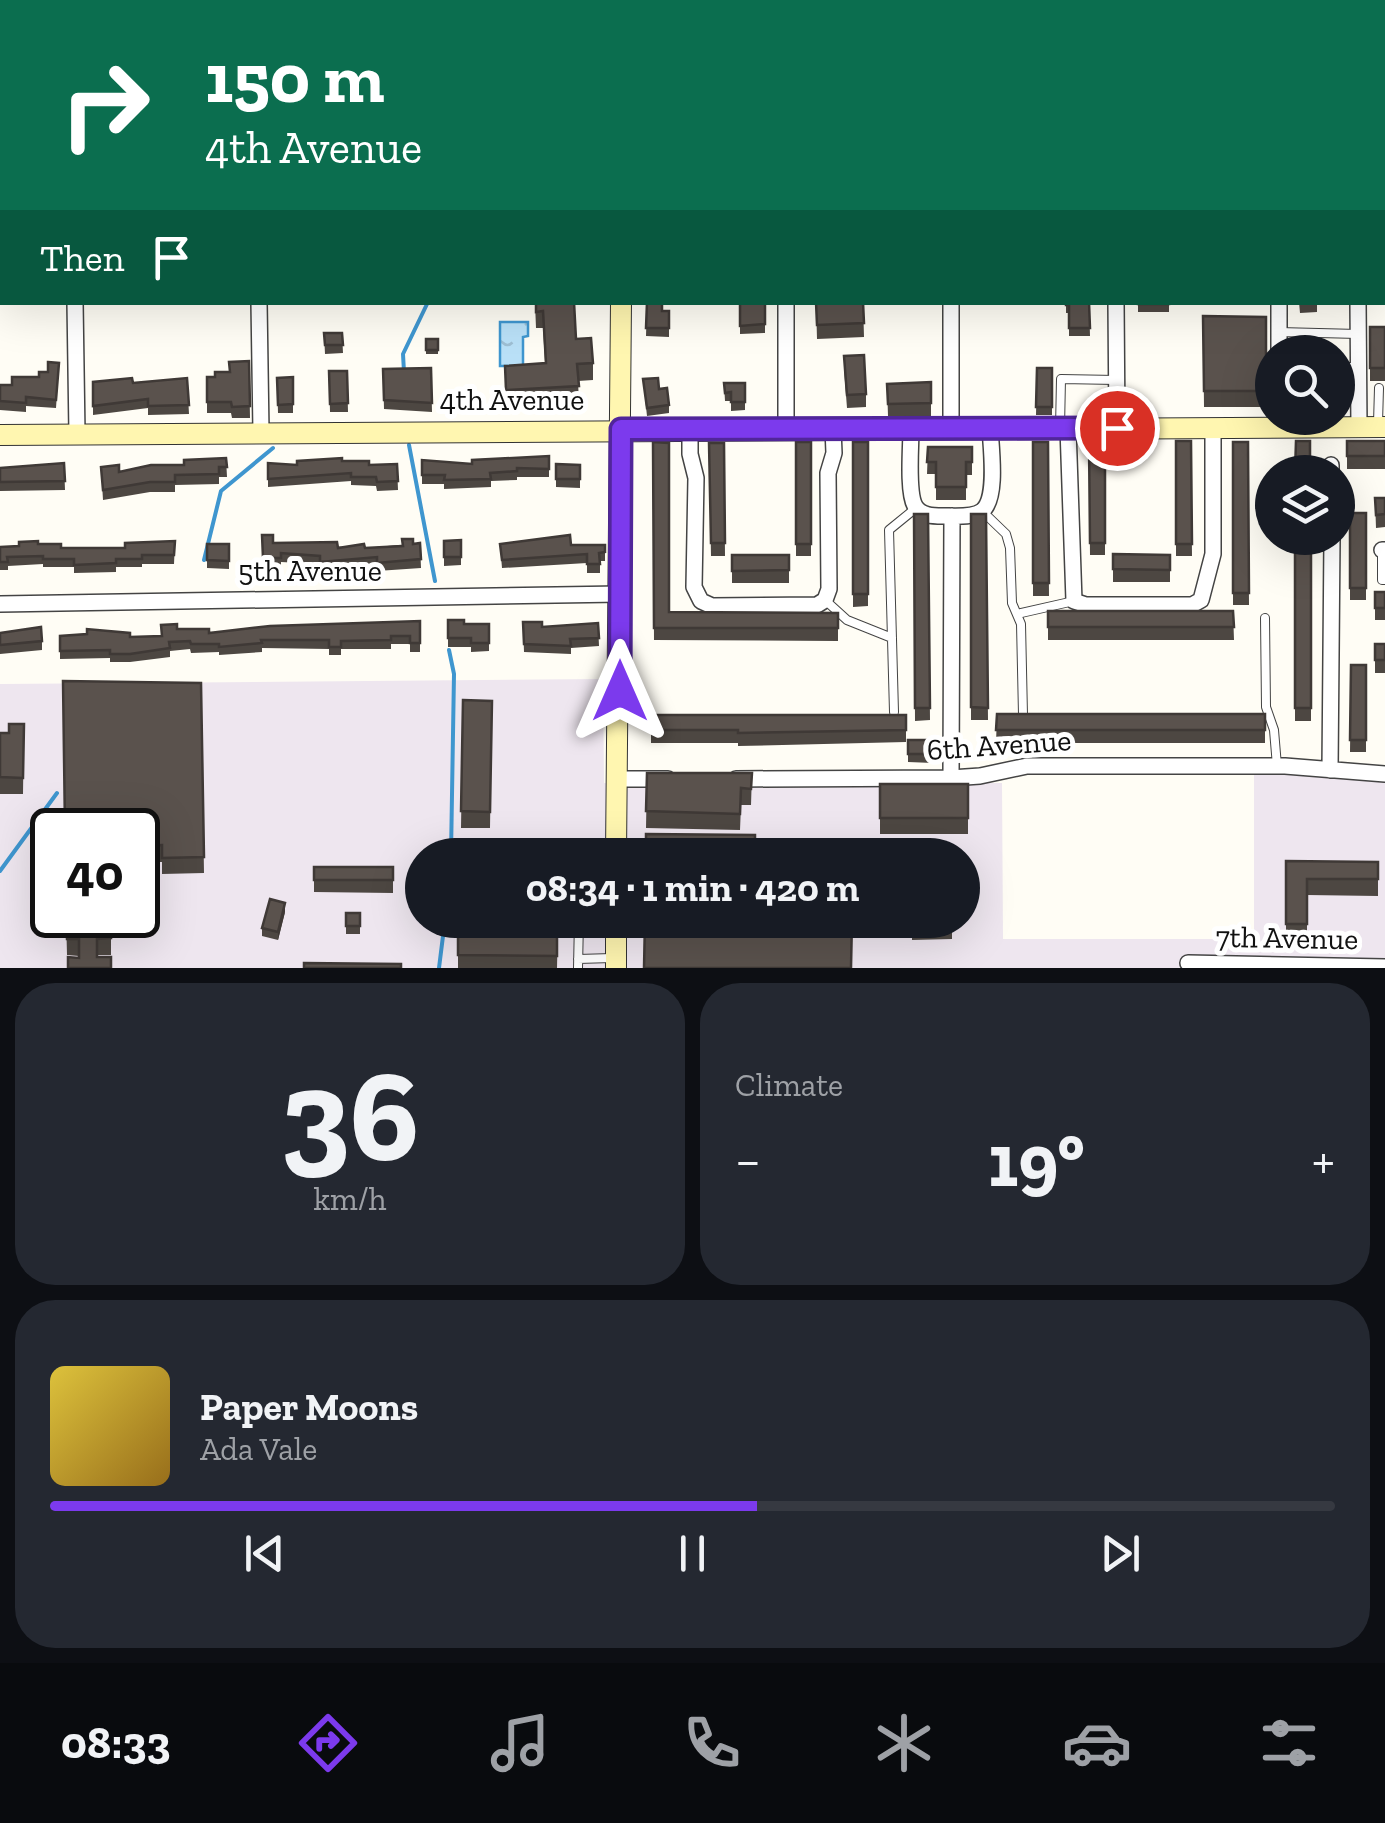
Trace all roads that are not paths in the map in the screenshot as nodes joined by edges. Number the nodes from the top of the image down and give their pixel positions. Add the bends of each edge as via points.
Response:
1 (75, 305) edge
2 (259, 305) edge
3 (621, 305) edge
4 (786, 305) edge
5 (951, 305) edge
6 (1116, 305) edge
7 (1279, 305) edge
8 (1358, 305) edge
9 (1279, 332) joint
10 (1358, 334) junction
11 (1355, 367) edge
12 (1358, 367) junction
13 (1116, 380) junction
14 (1379, 388) dead end
15 (1355, 401) edge
16 (1358, 401) junction
17 (1378, 404) junction
18 (1255, 425) edge
19 (1374, 427) edge
20 (952, 428) junction
21 (990, 428) junction
22 (1064, 428) junction
23 (1117, 428) junction
24 (1214, 428) junction
25 (621, 429) junction
26 (690, 429) junction
27 (786, 429) junction
28 (833, 429) junction
29 (911, 429) junction
30 (261, 432) junction
31 (77, 434) junction
32 (0, 435) edge
33 (916, 508) junction
34 (982, 511) junction
35 (952, 516) junction
36 (1383, 550) edge
37 (1332, 555) edge
38 (1385, 580) edge
39 (620, 594) junction
40 (825, 600) junction
41 (1074, 601) junction
42 (0, 604) edge
43 (1017, 614) junction
44 (1265, 618) dead end
45 (892, 638) junction
46 (894, 712) edge
47 (1022, 715) edge
48 (1277, 766) junction
49 (1330, 770) junction
50 (1385, 774) edge
51 (951, 778) junction
52 (617, 779) junction
53 (686, 779) edge
54 (724, 779) edge
55 (616, 838) edge
56 (579, 938) edge
57 (578, 963) edge
58 (616, 963) edge
59 (1188, 963) dead end
60 (1385, 967) edge

1 - 31 street
2 - 30 street
3 - 25 main road
4 - 27 street
5 - 20 street
6 - 13 street
7 - 9 street
8 - 10 street
9 - 10 lane
10 - 12 street
11 - 12 lane
12 - 16 street
13 - 22 lane via 1061,379
13 - 23 street
14 - 17 lane
15 - 16 lane
16 - 17 lane
16 - 19 street
17 - 19 lane
18 - 24 main road, 4th Avenue
20 - 21 main road, 4th Avenue
20 - 29 main road, 4th Avenue
21 - 22 main road, 4th Avenue
21 - 34 street via 992,490
22 - 23 main road, 4th Avenue
22 - 41 street
23 - 24 main road, 4th Avenue
24 - 41 street via 1213,554 1201,600
25 - 26 main road, 4th Avenue
25 - 30 main road, 4th Avenue
25 - 39 main road
26 - 27 main road, 4th Avenue
26 - 40 street via 694,586 700,600 712,606
27 - 28 main road, 4th Avenue
28 - 29 main road, 4th Avenue
28 - 40 street
29 - 33 street
30 - 31 main road, 4th Avenue
31 - 32 main road, 4th Avenue
33 - 35 street
33 - 45 lane via 889,530
34 - 35 street
34 - 43 lane via 1006,534
35 - 51 street
36 - 38 lane
37 - 49 street
39 - 42 street, 5th Avenue
39 - 52 main road
40 - 45 lane via 847,620
41 - 43 lane
43 - 47 lane
44 - 48 lane via 1266,707
45 - 46 lane
48 - 49 street, 6th Avenue
48 - 51 street, 6th Avenue via 1027,766
49 - 50 street, 6th Avenue
51 - 54 street, 6th Avenue
52 - 53 street
52 - 55 main road
56 - 57 lane
57 - 58 lane
59 - 60 street, 7th Avenue

